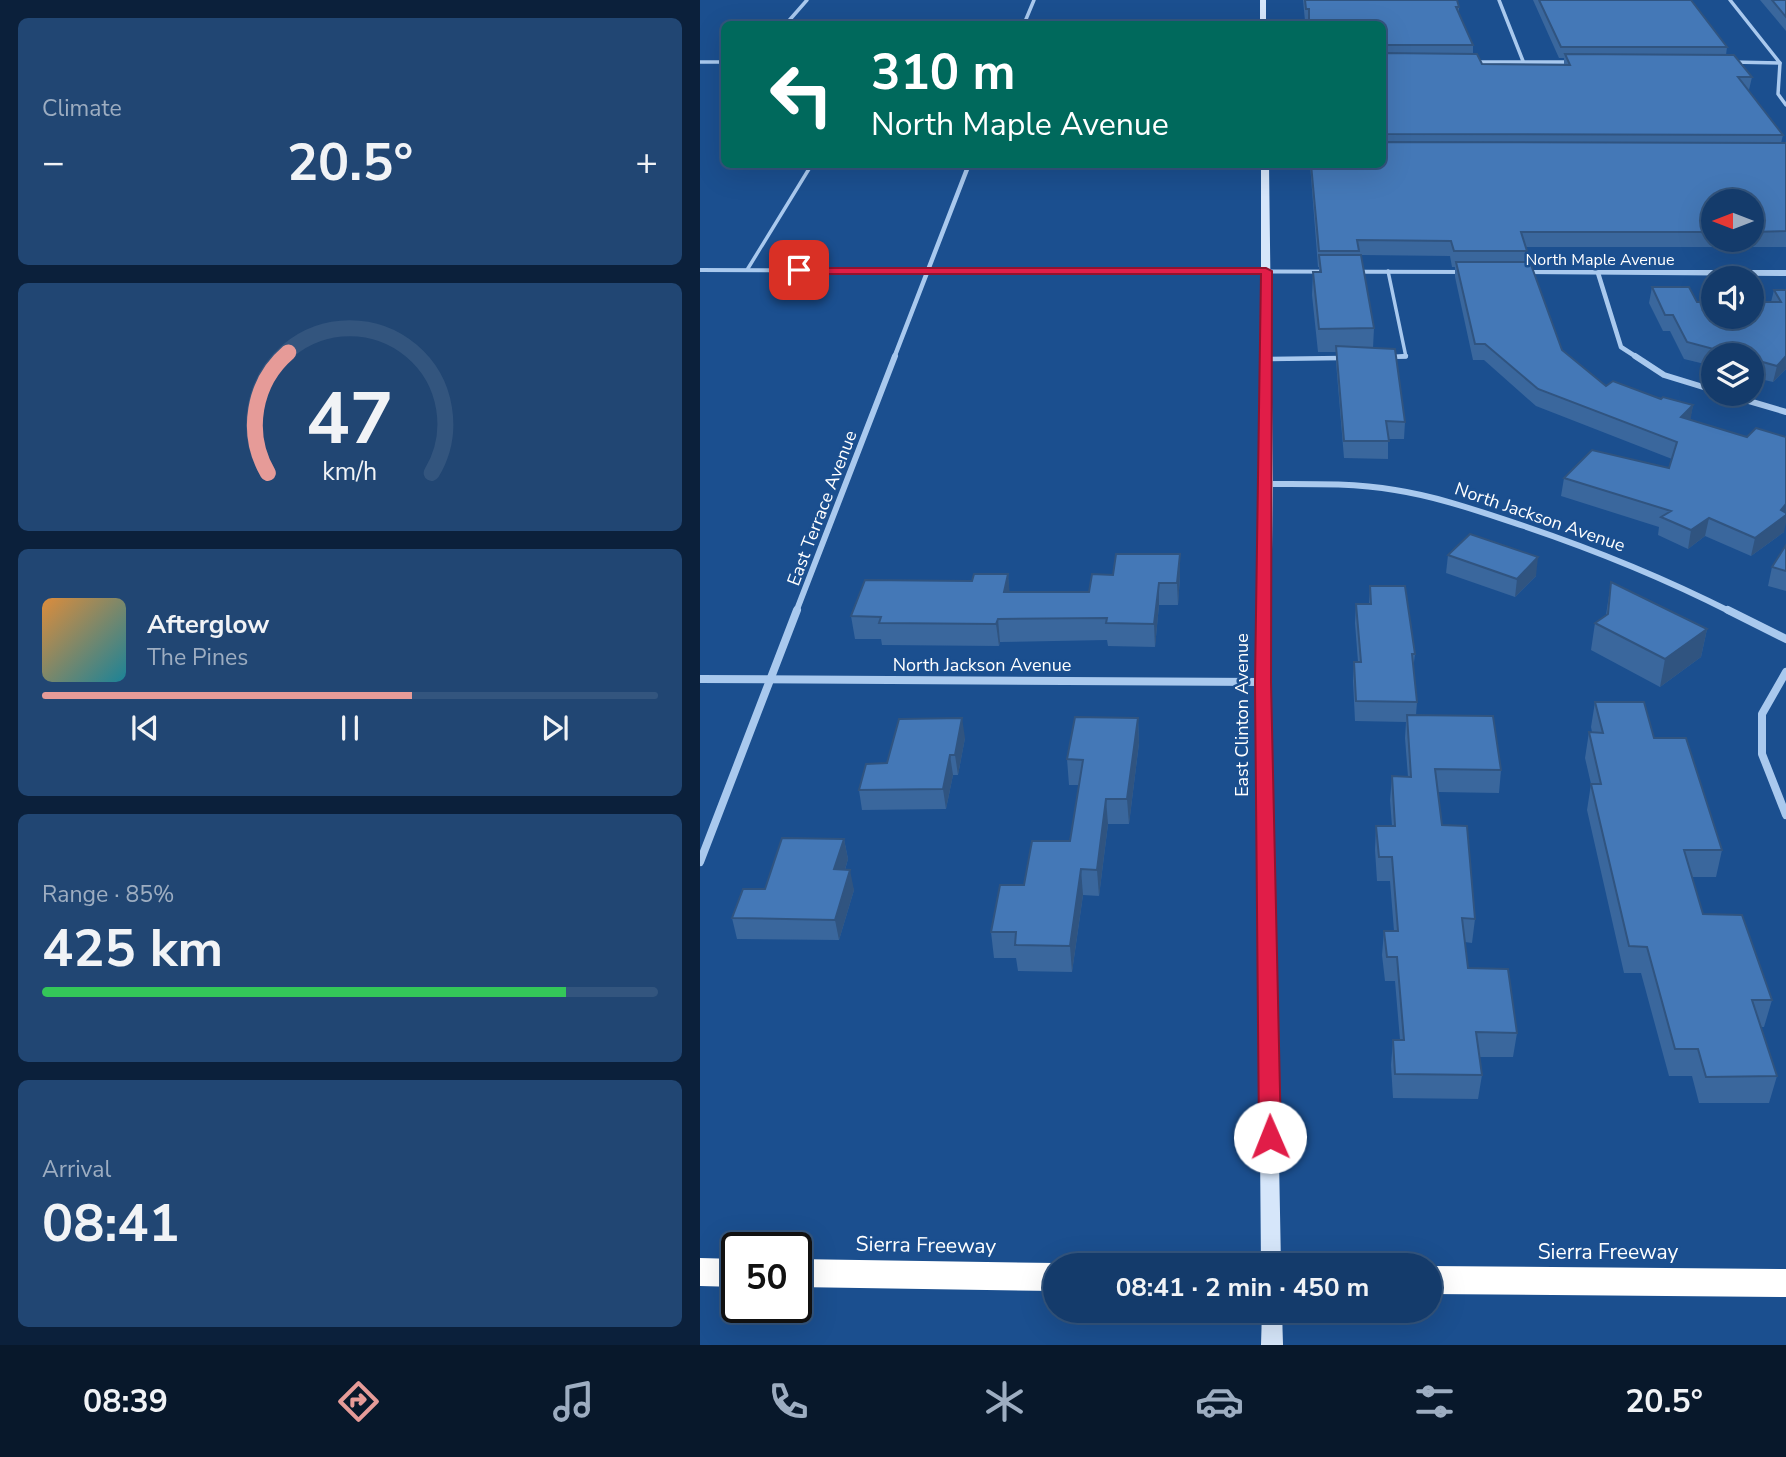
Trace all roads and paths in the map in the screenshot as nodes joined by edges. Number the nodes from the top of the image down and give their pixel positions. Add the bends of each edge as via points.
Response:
1 (807, 0) edge
2 (1034, 0) edge
3 (1263, 0) edge
4 (1499, 0) edge
5 (1730, 0) edge
6 (789, 21) edge
7 (1025, 21) edge
8 (1264, 21) edge
9 (1523, 61) junction
10 (700, 62) edge
11 (721, 62) edge
12 (1472, 62) edge
13 (1577, 62) edge
14 (1726, 62) edge
15 (1780, 63) junction
16 (1786, 105) edge
17 (811, 168) edge
18 (967, 168) edge
19 (1265, 168) edge
20 (700, 270) edge
21 (747, 270) junction
22 (927, 271) junction
23 (1266, 271) junction
24 (1388, 271) junction
25 (1488, 272) edge
26 (1502, 272) edge
27 (1598, 273) junction
28 (1786, 273) edge
29 (1350, 358) edge
30 (1378, 358) edge
31 (1267, 359) junction
32 (1701, 386) edge
33 (1764, 406) edge
34 (1786, 412) edge
35 (1267, 484) junction
36 (1786, 639) edge
37 (1786, 673) edge
38 (700, 679) edge
39 (772, 680) junction
40 (1263, 682) junction
41 (1786, 815) edge
42 (700, 862) edge
43 (1271, 1253) edge
44 (700, 1272) edge
45 (721, 1273) edge
46 (812, 1273) edge
47 (1043, 1277) edge
48 (1442, 1280) edge
49 (1786, 1283) edge
50 (1272, 1323) edge
51 (1272, 1345) edge

1 - 6 street
2 - 7 street
3 - 8 main road
4 - 9 street
5 - 15 street
9 - 12 street
9 - 13 street
10 - 11 street
14 - 15 street
15 - 16 street via 1778,94
17 - 21 lane
18 - 22 street, East Terrace Avenue
19 - 23 main road, East Clinton Avenue
20 - 21 street
21 - 22 street
22 - 23 street
22 - 39 street, East Terrace Avenue
23 - 24 street
23 - 31 main road, East Clinton Avenue
24 - 25 street
24 - 30 lane via 1406,357
26 - 27 street, North Maple Avenue
27 - 28 street, North Maple Avenue
27 - 32 street via 1621,347 1664,375
29 - 31 lane
31 - 35 main road, East Clinton Avenue
33 - 34 street
35 - 36 street, North Jackson Avenue via 1338,484 1450,501 1646,571
35 - 40 main road, East Clinton Avenue
37 - 41 street via 1762,714 1762,754
38 - 39 street, North Jackson Avenue
39 - 40 street, North Jackson Avenue
39 - 42 street, East Terrace Avenue
40 - 43 main road, East Clinton Avenue
44 - 45 highway
46 - 47 highway, Sierra Freeway
48 - 49 highway, Sierra Freeway
50 - 51 main road

